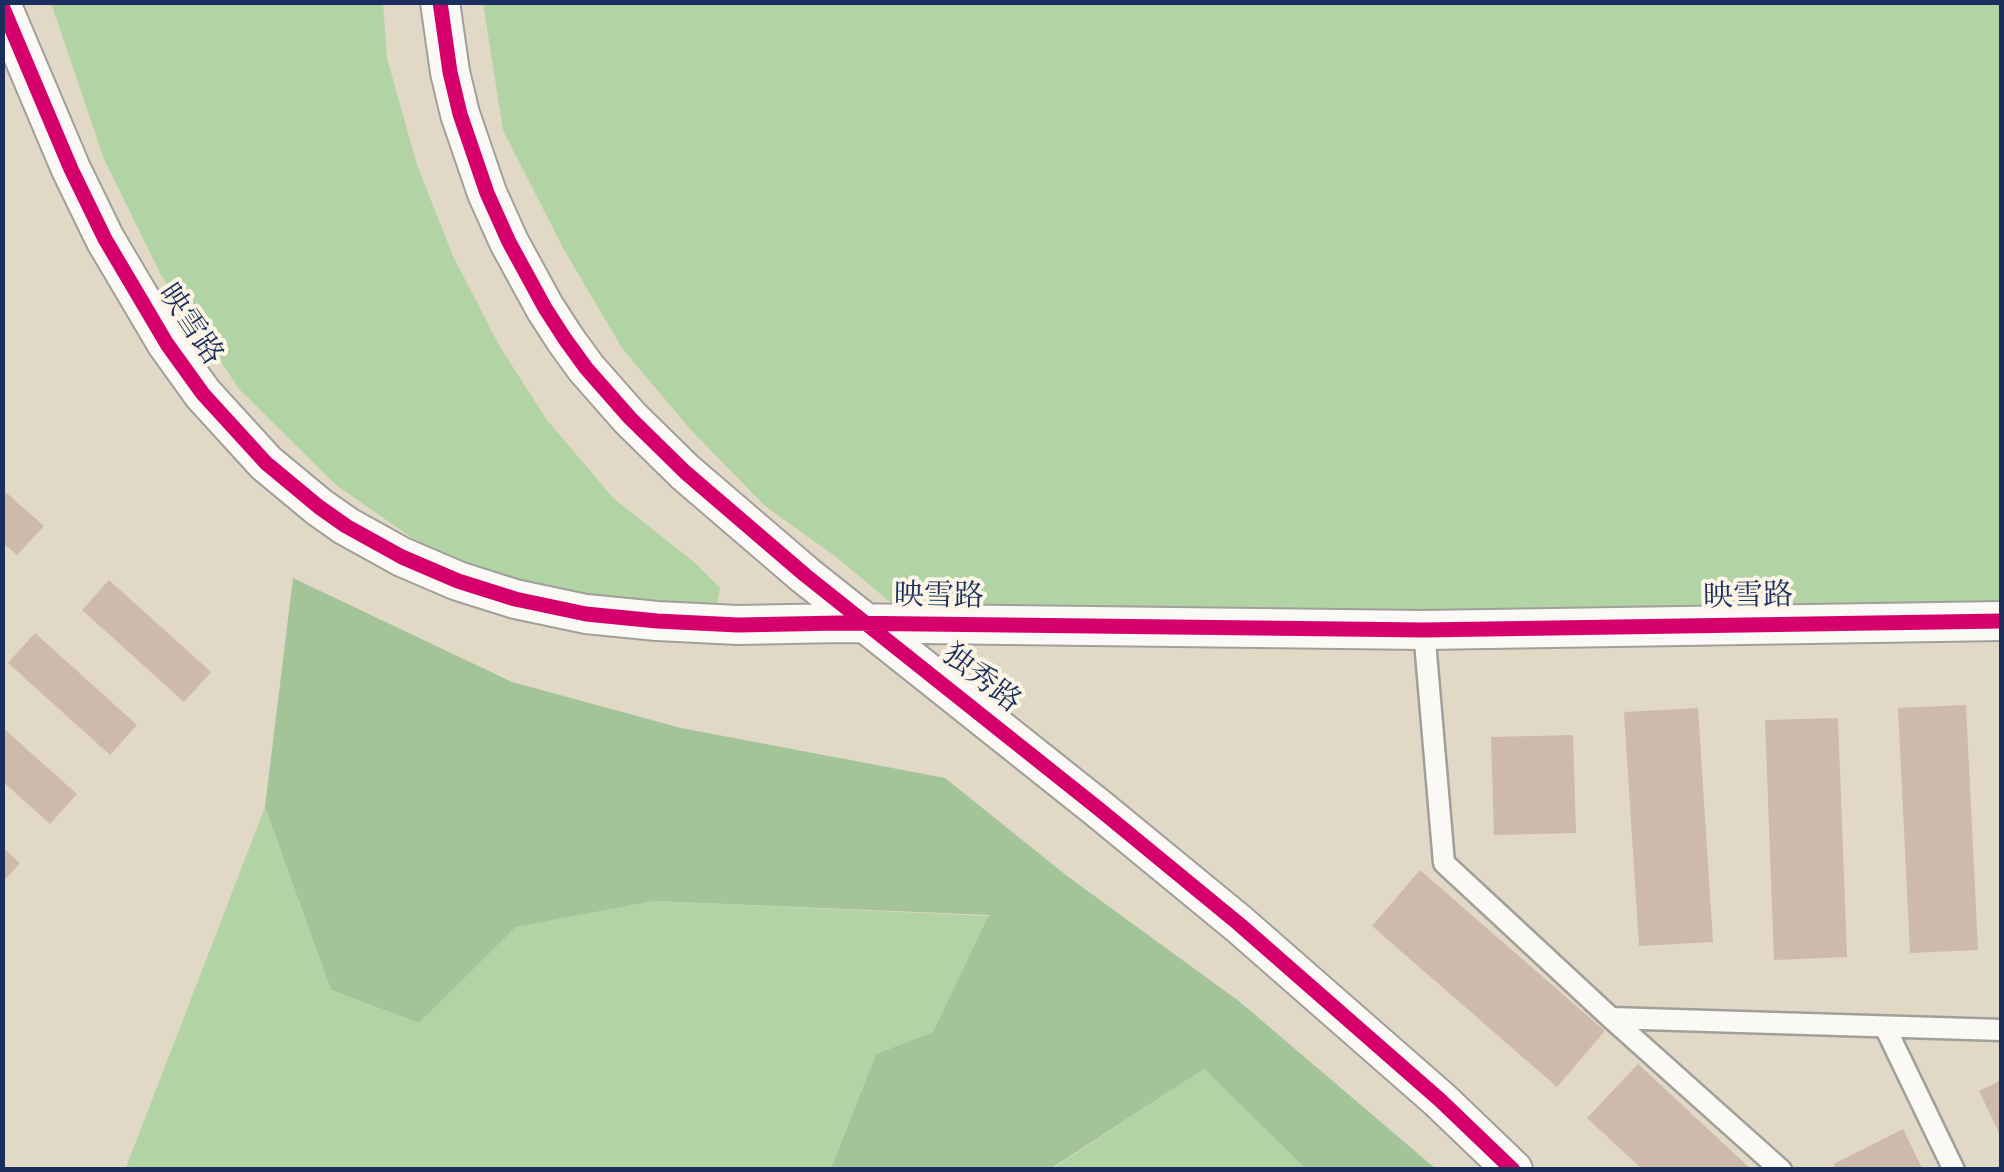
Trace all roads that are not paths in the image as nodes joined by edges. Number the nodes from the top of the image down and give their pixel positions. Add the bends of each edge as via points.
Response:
1 (440, 2) edge
2 (2, 6) edge
3 (2002, 621) edge
4 (866, 624) junction
5 (1424, 630) junction
6 (1612, 1018) junction
7 (1885, 1027) junction
8 (2002, 1030) edge
9 (1514, 1170) edge
10 (1781, 1170) edge
11 (1954, 1170) edge

1 - 4 street, 独秀路 via 454,86 482,180 526,276 564,338 685,472
2 - 4 street, 映雪路 via 79,187 167,344 240,436 319,507 402,557 515,599 657,622
3 - 5 street, 映雪路
4 - 5 street, 映雪路
4 - 9 street, 独秀路 via 1239,924
5 - 6 lane via 1444,863
6 - 7 lane
6 - 10 lane
7 - 8 lane
7 - 11 lane

